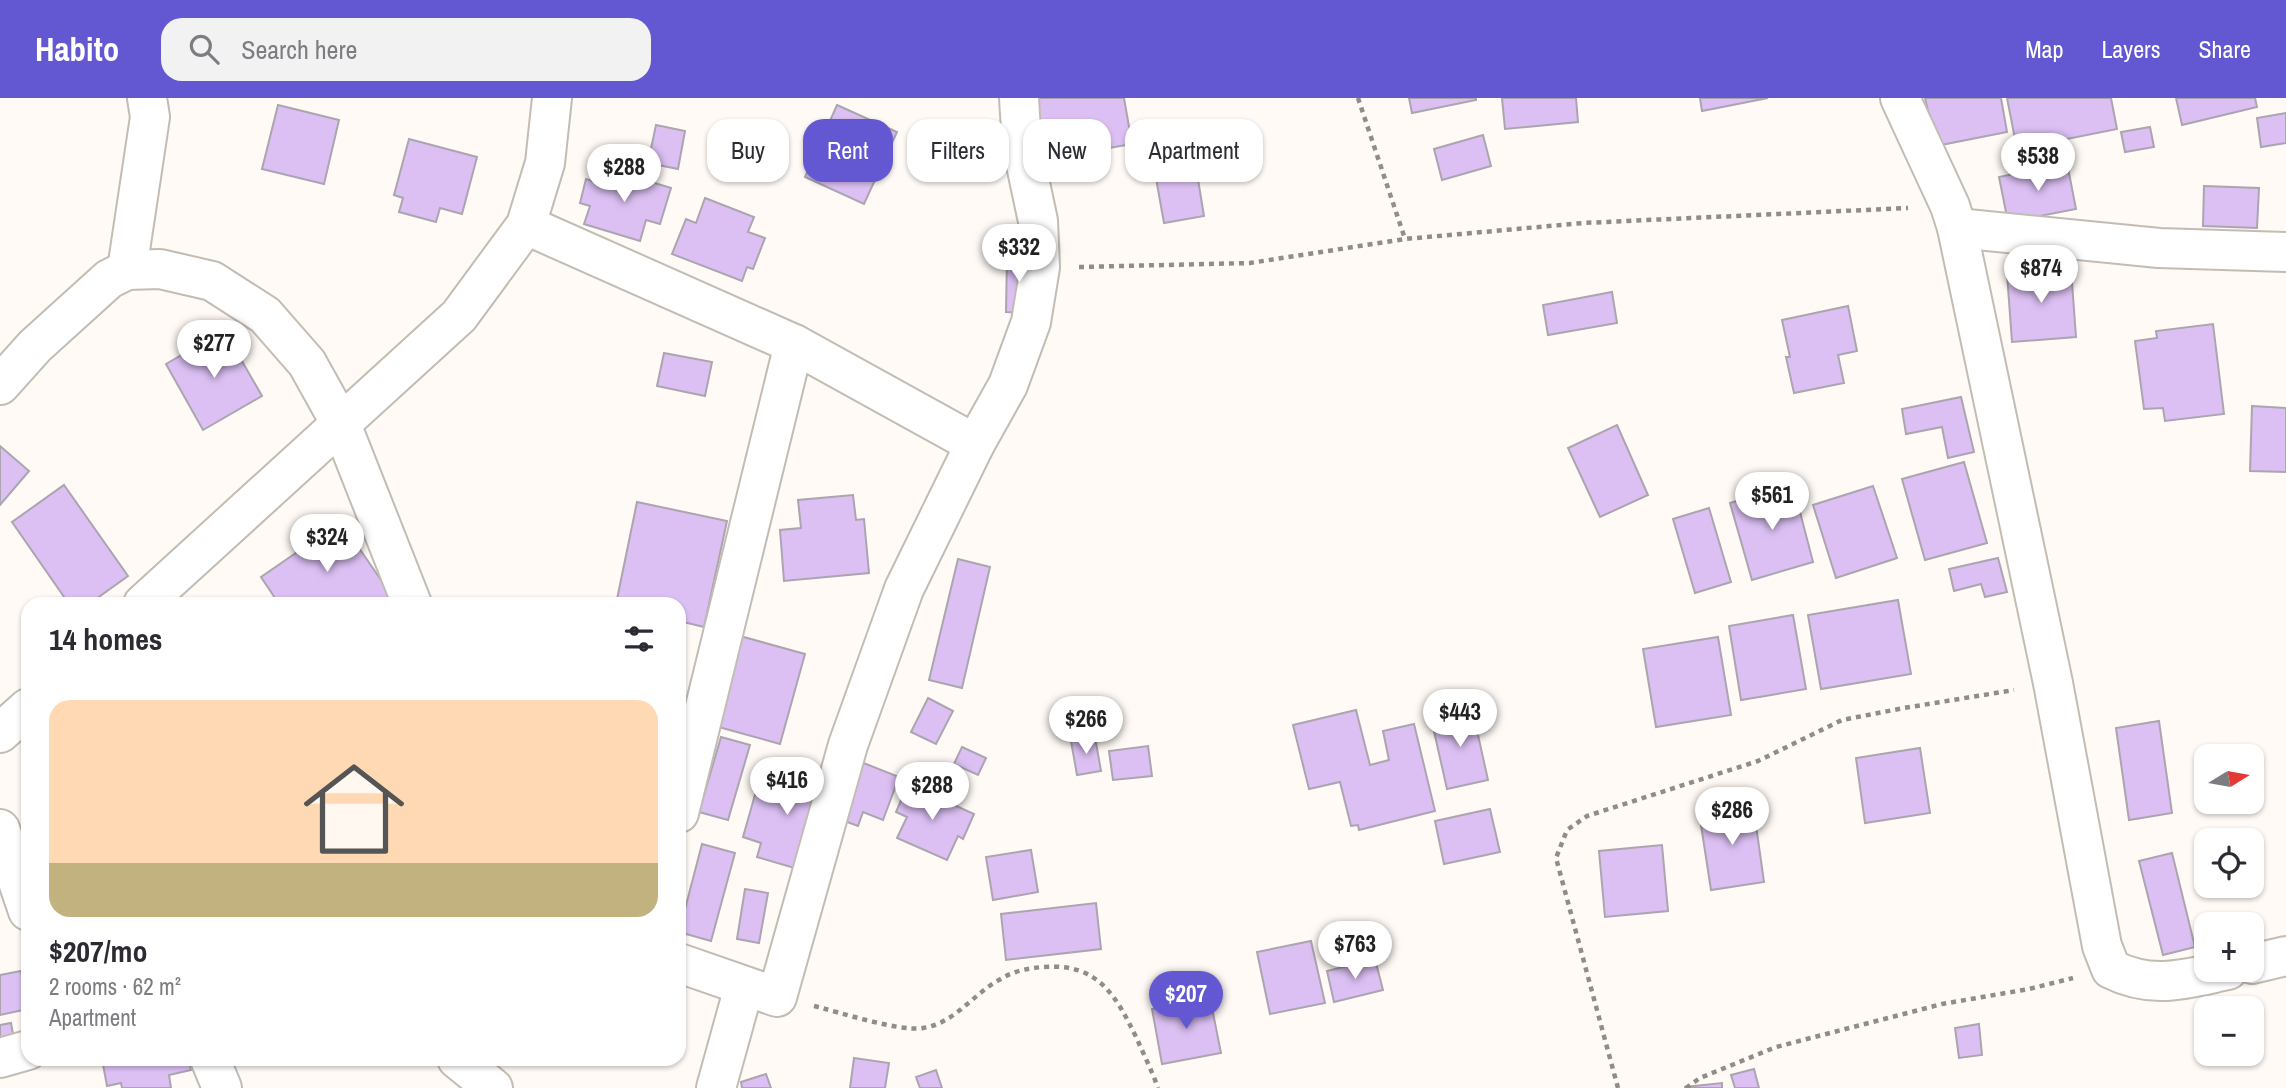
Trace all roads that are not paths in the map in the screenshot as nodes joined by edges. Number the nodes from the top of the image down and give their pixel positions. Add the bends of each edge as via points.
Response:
1 (146, 98) edge
2 (1019, 98) edge
3 (1900, 98) edge
4 (547, 99) edge
5 (1953, 217) junction
6 (526, 225) junction
7 (2286, 252) edge
8 (128, 270) junction
9 (794, 344) junction
10 (0, 385) edge
11 (341, 424) junction
12 (975, 444) junction
13 (151, 597) edge
14 (409, 597) edge
15 (21, 714) edge
16 (0, 733) edge
17 (688, 735) edge
18 (0, 829) edge
19 (21, 890) edge
20 (2286, 956) edge
21 (2264, 961) edge
22 (686, 966) edge
23 (2194, 977) edge
24 (761, 992) junction
25 (21, 1052) edge
26 (0, 1058) edge
27 (213, 1066) edge
28 (466, 1066) edge
29 (222, 1088) edge
30 (493, 1088) edge
31 (716, 1088) edge

1 - 8 street via 150,117
2 - 12 street via 1038,221 1040,267 1031,323 1008,385
3 - 5 street
4 - 6 street via 545,163
5 - 7 street via 2159,248
5 - 23 street via 2053,683 2102,946 2111,969 2128,978 2171,982
6 - 9 street
6 - 11 street via 459,316
8 - 10 street via 100,287
8 - 11 street via 160,269 212,281 265,315 307,363
9 - 12 street
9 - 17 street
11 - 13 street
11 - 14 street
12 - 24 street via 904,589
15 - 16 street
18 - 19 street
20 - 21 street
22 - 24 street
24 - 31 street
25 - 26 street
27 - 29 street
28 - 30 street

